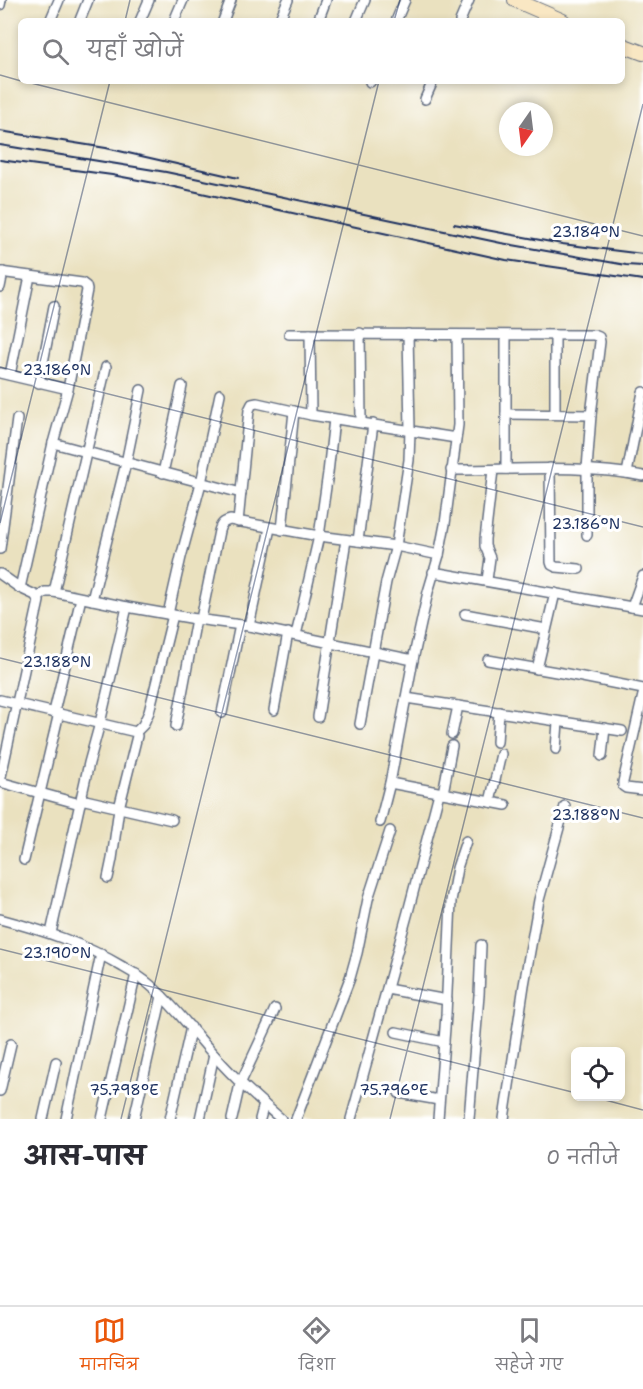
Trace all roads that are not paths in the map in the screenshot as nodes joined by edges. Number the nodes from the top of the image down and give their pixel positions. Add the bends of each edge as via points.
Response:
1 (1, 0) edge
2 (59, 0) edge
3 (88, 0) edge
4 (149, 0) edge
5 (183, 0) edge
6 (231, 0) edge
7 (288, 0) edge
8 (326, 0) edge
9 (365, 0) edge
10 (405, 0) edge
11 (469, 0) edge
12 (515, 0) edge
13 (0, 5) edge
14 (51, 18) edge
15 (81, 18) edge
16 (142, 18) edge
17 (175, 18) edge
18 (224, 18) edge
19 (280, 18) edge
20 (319, 18) edge
21 (357, 18) edge
22 (397, 18) edge
23 (461, 18) edge
24 (556, 18) edge
25 (625, 46) edge
26 (643, 53) edge
27 (432, 84) edge
28 (425, 99) dead end
29 (2, 272) edge
30 (30, 276) junction
31 (0, 287) edge
32 (54, 306) dead end
33 (360, 333) junction
34 (289, 334) dead end
35 (310, 334) junction
36 (408, 334) junction
37 (457, 335) junction
38 (555, 335) junction
39 (506, 336) junction
40 (106, 367) dead end
41 (0, 373) edge
42 (10, 375) junction
43 (39, 382) junction
44 (182, 386) dead end
45 (68, 389) junction
46 (141, 390) dead end
47 (643, 392) edge
48 (220, 394) dead end
49 (294, 411) junction
50 (506, 414) junction
51 (555, 414) junction
52 (311, 415) junction
53 (591, 415) junction
54 (17, 419) dead end
55 (334, 419) junction
56 (362, 422) junction
57 (373, 424) junction
58 (410, 430) junction
59 (456, 438) junction
60 (53, 443) junction
61 (87, 453) junction
62 (126, 463) junction
63 (550, 468) junction
64 (506, 469) junction
65 (587, 469) junction
66 (451, 470) junction
67 (493, 470) junction
68 (5, 471) edge
69 (163, 473) junction
70 (627, 473) junction
71 (643, 476) edge
72 (201, 483) junction
73 (241, 493) junction
74 (238, 522) junction
75 (270, 528) junction
76 (282, 530) junction
77 (587, 535) dead end
78 (319, 536) junction
79 (346, 540) junction
80 (358, 541) junction
81 (396, 546) junction
82 (0, 549) edge
83 (439, 555) junction
84 (579, 569) dead end
85 (433, 572) junction
86 (0, 574) edge
87 (643, 576) edge
88 (487, 580) junction
89 (20, 588) junction
90 (54, 592) junction
91 (555, 593) junction
92 (38, 598) junction
93 (81, 598) junction
94 (92, 600) junction
95 (127, 607) junction
96 (632, 607) junction
97 (643, 609) edge
98 (170, 614) junction
99 (465, 614) dead end
100 (198, 619) junction
101 (245, 625) junction
102 (546, 629) junction
103 (292, 634) junction
104 (330, 642) junction
105 (372, 651) junction
106 (413, 660) junction
107 (488, 660) dead end
108 (537, 669) junction
109 (643, 689) edge
110 (643, 695) edge
111 (406, 698) junction
112 (0, 700) edge
113 (16, 704) junction
114 (458, 706) junction
115 (274, 710) dead end
116 (499, 712) junction
117 (57, 713) junction
118 (222, 713) dead end
119 (318, 717) dead end
120 (558, 722) junction
121 (100, 723) junction
122 (360, 724) dead end
123 (176, 726) dead end
124 (605, 728) junction
125 (622, 731) dead end
126 (136, 732) junction
127 (452, 734) dead end
128 (497, 742) dead end
129 (452, 746) dead end
130 (556, 749) dead end
131 (501, 754) dead end
132 (602, 756) dead end
133 (0, 781) edge
134 (390, 783) junction
135 (643, 790) edge
136 (41, 792) junction
137 (441, 793) junction
138 (80, 801) junction
139 (490, 802) junction
140 (506, 805) dead end
141 (565, 806) dead end
142 (119, 808) junction
143 (172, 820) dead end
144 (380, 822) dead end
145 (390, 831) dead end
146 (466, 841) dead end
147 (24, 860) dead end
148 (108, 878) dead end
149 (0, 919) edge
150 (51, 933) junction
151 (481, 945) dead end
152 (101, 954) junction
153 (135, 974) junction
154 (387, 989) junction
155 (162, 996) junction
156 (447, 1000) junction
157 (275, 1009) dead end
158 (191, 1027) junction
159 (396, 1032) dead end
160 (444, 1042) junction
161 (11, 1044) dead end
162 (214, 1055) junction
163 (56, 1062) dead end
164 (240, 1084) junction
165 (0, 1091) edge
166 (399, 1093) dead end
167 (439, 1100) junction
168 (264, 1104) junction
169 (43, 1119) edge
170 (66, 1119) edge
171 (102, 1119) edge
172 (135, 1119) edge
173 (170, 1119) edge
174 (200, 1119) edge
175 (232, 1119) edge
176 (260, 1119) edge
177 (281, 1119) edge
178 (296, 1119) edge
179 (351, 1119) edge
180 (438, 1119) edge
181 (469, 1119) edge
182 (504, 1119) edge

1 - 13 street
2 - 14 street
3 - 15 street
4 - 16 street
5 - 17 street
6 - 18 street
7 - 19 street
8 - 20 street
9 - 21 street
10 - 22 street
11 - 23 street
12 - 24 main road
25 - 26 main road
27 - 28 street
29 - 30 street
29 - 31 street
30 - 42 street
30 - 45 street via 86,286
32 - 43 street
33 - 35 street
33 - 36 street
33 - 56 street
34 - 35 street
35 - 52 street
36 - 37 street
36 - 58 street
37 - 39 street
37 - 59 street
38 - 39 street
38 - 51 street
38 - 53 street via 599,337
39 - 50 street
40 - 61 street
41 - 42 street
42 - 43 street
43 - 45 street
44 - 69 street
45 - 60 street
46 - 62 street
47 - 70 street
48 - 72 street
49 - 52 street
49 - 73 street via 252,404
49 - 76 street
50 - 51 street
50 - 64 street
51 - 53 street
52 - 55 street
53 - 65 street
54 - 68 street
55 - 56 street
55 - 78 street
56 - 57 street
57 - 58 street
57 - 80 street
58 - 59 street
58 - 81 street
59 - 66 street
60 - 61 street
60 - 89 street
61 - 62 street
61 - 90 street
62 - 69 street
62 - 94 street
63 - 64 street
63 - 65 street
63 - 84 street via 551,562 556,567
64 - 67 street
65 - 70 street
65 - 77 street
66 - 67 street
66 - 83 street
67 - 88 street via 485,539 490,558
68 - 82 street
69 - 72 street
70 - 71 street
72 - 73 street
72 - 98 street
73 - 74 street
74 - 75 street
74 - 100 street via 221,524
75 - 76 street
75 - 101 street
76 - 78 street
78 - 79 street
78 - 103 street
79 - 80 street
79 - 104 street
80 - 81 street
81 - 83 street
81 - 105 street
83 - 85 street
85 - 88 street
85 - 106 street
86 - 89 street
87 - 96 street
88 - 91 street
89 - 92 street
90 - 92 street via 45,592
90 - 93 street
91 - 96 street
91 - 102 street
92 - 113 street
93 - 94 street
93 - 117 street
94 - 95 street
95 - 98 street
95 - 121 street
96 - 97 street
98 - 100 street
98 - 126 street via 149,712
99 - 102 street
100 - 101 street
100 - 123 street
101 - 103 street
101 - 118 street
102 - 108 street
103 - 104 street
103 - 115 street
104 - 105 street
104 - 119 street
105 - 106 street
105 - 122 street
106 - 111 street
107 - 108 street
108 - 109 street
110 - 135 street via 623,782 626,788
111 - 114 street
111 - 134 street
112 - 113 street
113 - 117 street
113 - 133 street
114 - 116 street
114 - 127 street
116 - 120 street
116 - 128 street
117 - 121 street
117 - 136 street
120 - 124 street
120 - 130 street
121 - 126 street
121 - 138 street
124 - 125 street
124 - 132 street
126 - 142 street
129 - 137 street
131 - 139 street
133 - 136 street
134 - 137 street
134 - 144 street
136 - 138 street
136 - 147 street
137 - 139 street
137 - 154 street
138 - 142 street
138 - 150 street
139 - 140 street
141 - 182 street via 540,900
142 - 143 street
142 - 148 street
145 - 178 street via 368,899 350,978
146 - 156 street via 452,901
149 - 150 street
150 - 152 street
151 - 181 street
152 - 153 street
152 - 170 street
153 - 155 street
153 - 171 street
154 - 156 street
154 - 179 street
155 - 158 street
155 - 172 street
156 - 160 street
157 - 164 street
158 - 162 street
158 - 173 street
159 - 160 street
160 - 167 street
161 - 165 street
162 - 164 street
162 - 174 street
163 - 169 street
164 - 168 street
164 - 175 street
166 - 167 street
167 - 180 street
168 - 176 street
168 - 177 street

